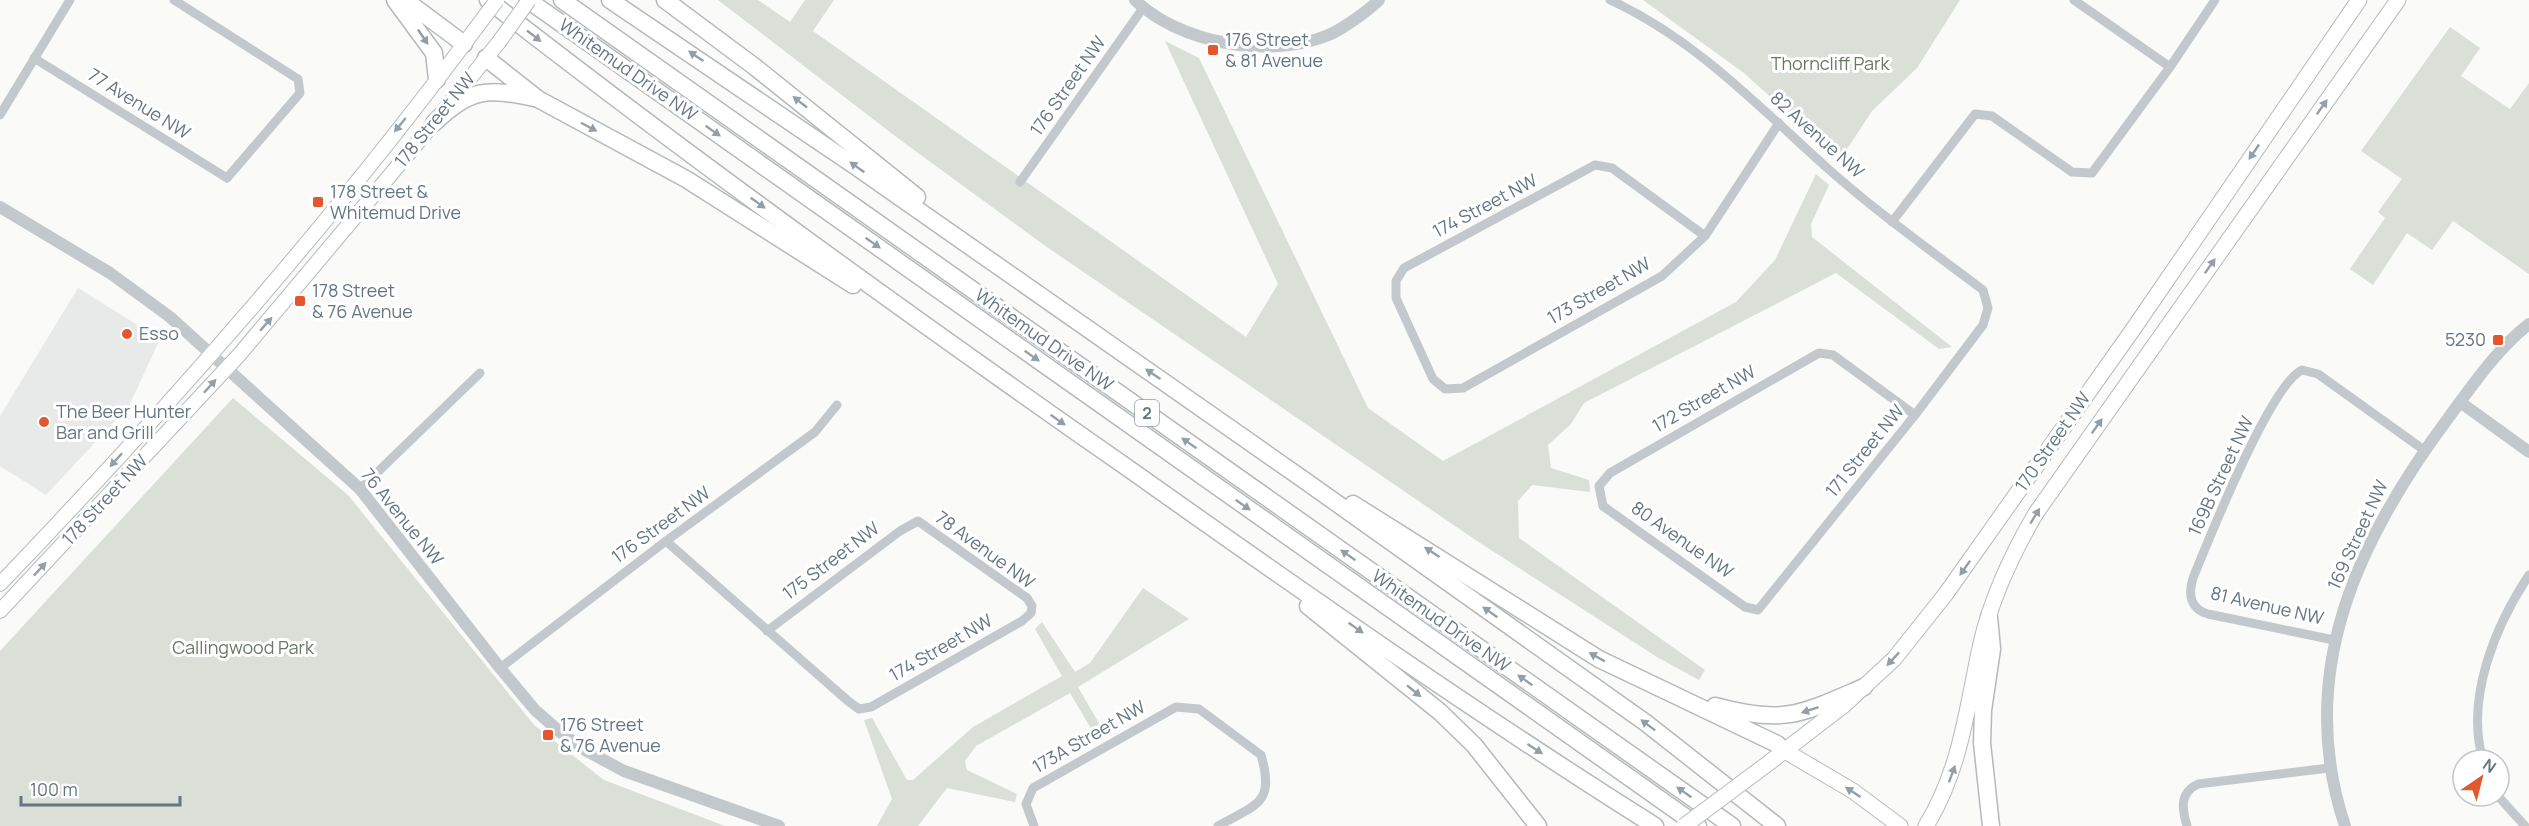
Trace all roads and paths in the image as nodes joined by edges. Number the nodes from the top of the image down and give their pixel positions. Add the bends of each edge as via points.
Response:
1 (69, 0) edge
2 (174, 0) edge
3 (395, 0) edge
4 (405, 0) edge
5 (488, 0) edge
6 (496, 0) edge
7 (529, 0) edge
8 (562, 0) edge
9 (610, 0) edge
10 (665, 0) edge
11 (675, 0) edge
12 (1379, 0) edge
13 (1610, 0) edge
14 (2074, 0) edge
15 (2215, 0) edge
16 (2359, 0) edge
17 (2398, 0) edge
18 (1139, 4) edge
19 (706, 30) junction
20 (464, 44) junction
21 (34, 58) junction
22 (486, 58) junction
23 (2170, 67) junction
24 (437, 80) junction
25 (538, 99) junction
26 (0, 115) edge
27 (435, 123) junction
28 (1779, 123) junction
29 (1020, 183) dead end
30 (0, 207) edge
31 (1892, 222) junction
32 (1705, 236) junction
33 (1988, 308) joint
34 (1076, 322) junction
35 (2529, 324) edge
36 (212, 354) junction
37 (227, 367) junction
38 (480, 373) dead end
39 (993, 374) junction
40 (1445, 389) joint
41 (2460, 402) junction
42 (837, 405) dead end
43 (1915, 415) junction
44 (2424, 450) junction
45 (2529, 452) edge
46 (1304, 480) junction
47 (1599, 486) joint
48 (360, 489) junction
49 (918, 521) joint
50 (1222, 535) junction
51 (666, 541) junction
52 (2529, 575) edge
53 (0, 584) edge
54 (2194, 605) joint
55 (1032, 606) joint
56 (1758, 610) joint
57 (0, 611) edge
58 (1989, 617) junction
59 (767, 631) junction
60 (2334, 640) junction
61 (500, 668) junction
62 (1864, 687) junction
63 (1668, 691) junction
64 (2480, 748) edge
65 (1785, 751) junction
66 (2329, 768) junction
67 (2509, 808) edge
68 (1532, 823) edge
69 (779, 826) edge
70 (1034, 826) edge
71 (1218, 826) edge
72 (1655, 826) edge
73 (1684, 826) edge
74 (1698, 826) edge
75 (1732, 826) edge
76 (1777, 826) edge
77 (1900, 826) edge
78 (1926, 826) edge
79 (1991, 826) edge
80 (2187, 826) edge
81 (2345, 826) edge
82 (2525, 826) edge

1 - 21 street
2 - 21 street, 77 Avenue NW via 298,79 300,93 226,178
3 -> 24 highway via 434,53
4 - 20 highway
5 -> 39 highway via 623,105
6 - 20 main road, 178 Street NW, bridge
7 - 22 main road, 178 Street NW, bridge
7 -> 74 highway, Whitemud Drive NW / 2
75 -> 8 highway, Whitemud Drive NW / 2
34 -> 9 highway
10 - 19 highway
11 - 19 highway
12 - 18 street via 1326,36 1269,46 1216,42 1175,27
13 - 28 street, 82 Avenue NW via 1671,33
14 - 23 street
15 - 23 street
16 -> 62 main road, 170 Street NW via 1945,595 1894,659
58 -> 17 main road, 170 Street NW via 2012,555 2036,513
18 - 29 street, 176 Street NW
34 -> 19 highway
20 - 22 main road
20 - 24 main road, 178 Street NW
21 - 26 street
22 - 25 highway
22 - 27 main road, 178 Street NW
23 - 31 street via 2092,173 2072,172 1992,116 1975,114
24 -> 36 main road, 178 Street NW via 296,257
25 - 27 highway via 502,91 475,94 455,102
25 -> 39 highway via 686,179
37 -> 27 main road, 178 Street NW
28 - 31 street, 82 Avenue NW
28 - 32 street, 173 Street NW
30 - 36 street, 76 Avenue NW via 129,286
31 - 33 street, 82 Avenue NW via 1983,290
32 - 40 street, 173 Street NW via 1662,276 1462,388
32 - 40 street, 174 Street NW via 1612,168 1595,165 1404,268 1396,281 1396,298 1433,379
33 - 43 street, 171 Street NW via 1983,325
46 -> 34 highway
35 - 41 street, 169 Street NW via 2512,337
36 - 37 street, 76 Avenue NW
36 -> 53 main road, 178 Street NW
37 - 48 street, 76 Avenue NW
57 -> 37 main road, 178 Street NW
38 - 48 street
39 -> 50 highway
41 - 44 street, 169 Street NW
41 - 45 street
42 - 51 street, 176 Street NW via 815,432
43 - 47 street, 172 Street NW via 1833,355 1819,353 1610,472
43 - 56 street, 171 Street NW
44 - 54 street, 169B Street NW via 2318,374 2302,370 2291,376 2229,493 2193,578 2189,593
44 - 60 street, 169 Street NW via 2397,490 2370,542
63 -> 46 highway via 1589,653 1369,512
76 -> 46 highway via 1646,723
47 - 56 street, 80 Avenue NW via 1603,506 1745,607
48 - 61 street, 76 Avenue NW
49 - 55 street, 78 Avenue NW via 1027,598
49 - 59 street, 175 Street NW
50 -> 68 highway via 1440,712 1474,745
50 -> 72 highway via 1477,711
51 - 59 street
51 - 61 street, 176 Street NW
52 - 64 street via 2510,604 2478,691
54 - 60 street, 81 Avenue NW via 2208,614
55 - 59 street, 174 Street NW via 1031,613 1022,621 871,707 859,708
78 -> 58 main road, 170 Street NW via 1958,756
58 - 79 highway via 1992,649 1983,710 1983,742
60 - 66 street, 169 Street NW via 2326,696
61 - 69 street, 76 Avenue NW via 549,723 604,761
62 -> 63 highway via 1812,711 1779,716 1730,710
62 - 65 main road, 170 Street NW
63 - 65 highway via 1778,744
65 - 73 main road, 170 Street NW, bridge
77 -> 65 main road via 1853,791
66 - 80 street via 2198,784 2188,791 2182,804
66 - 81 street
67 - 82 street
70 - 71 street, 173A Street NW via 1026,804 1038,785 1176,707 1199,709 1261,755 1268,784 1262,798

